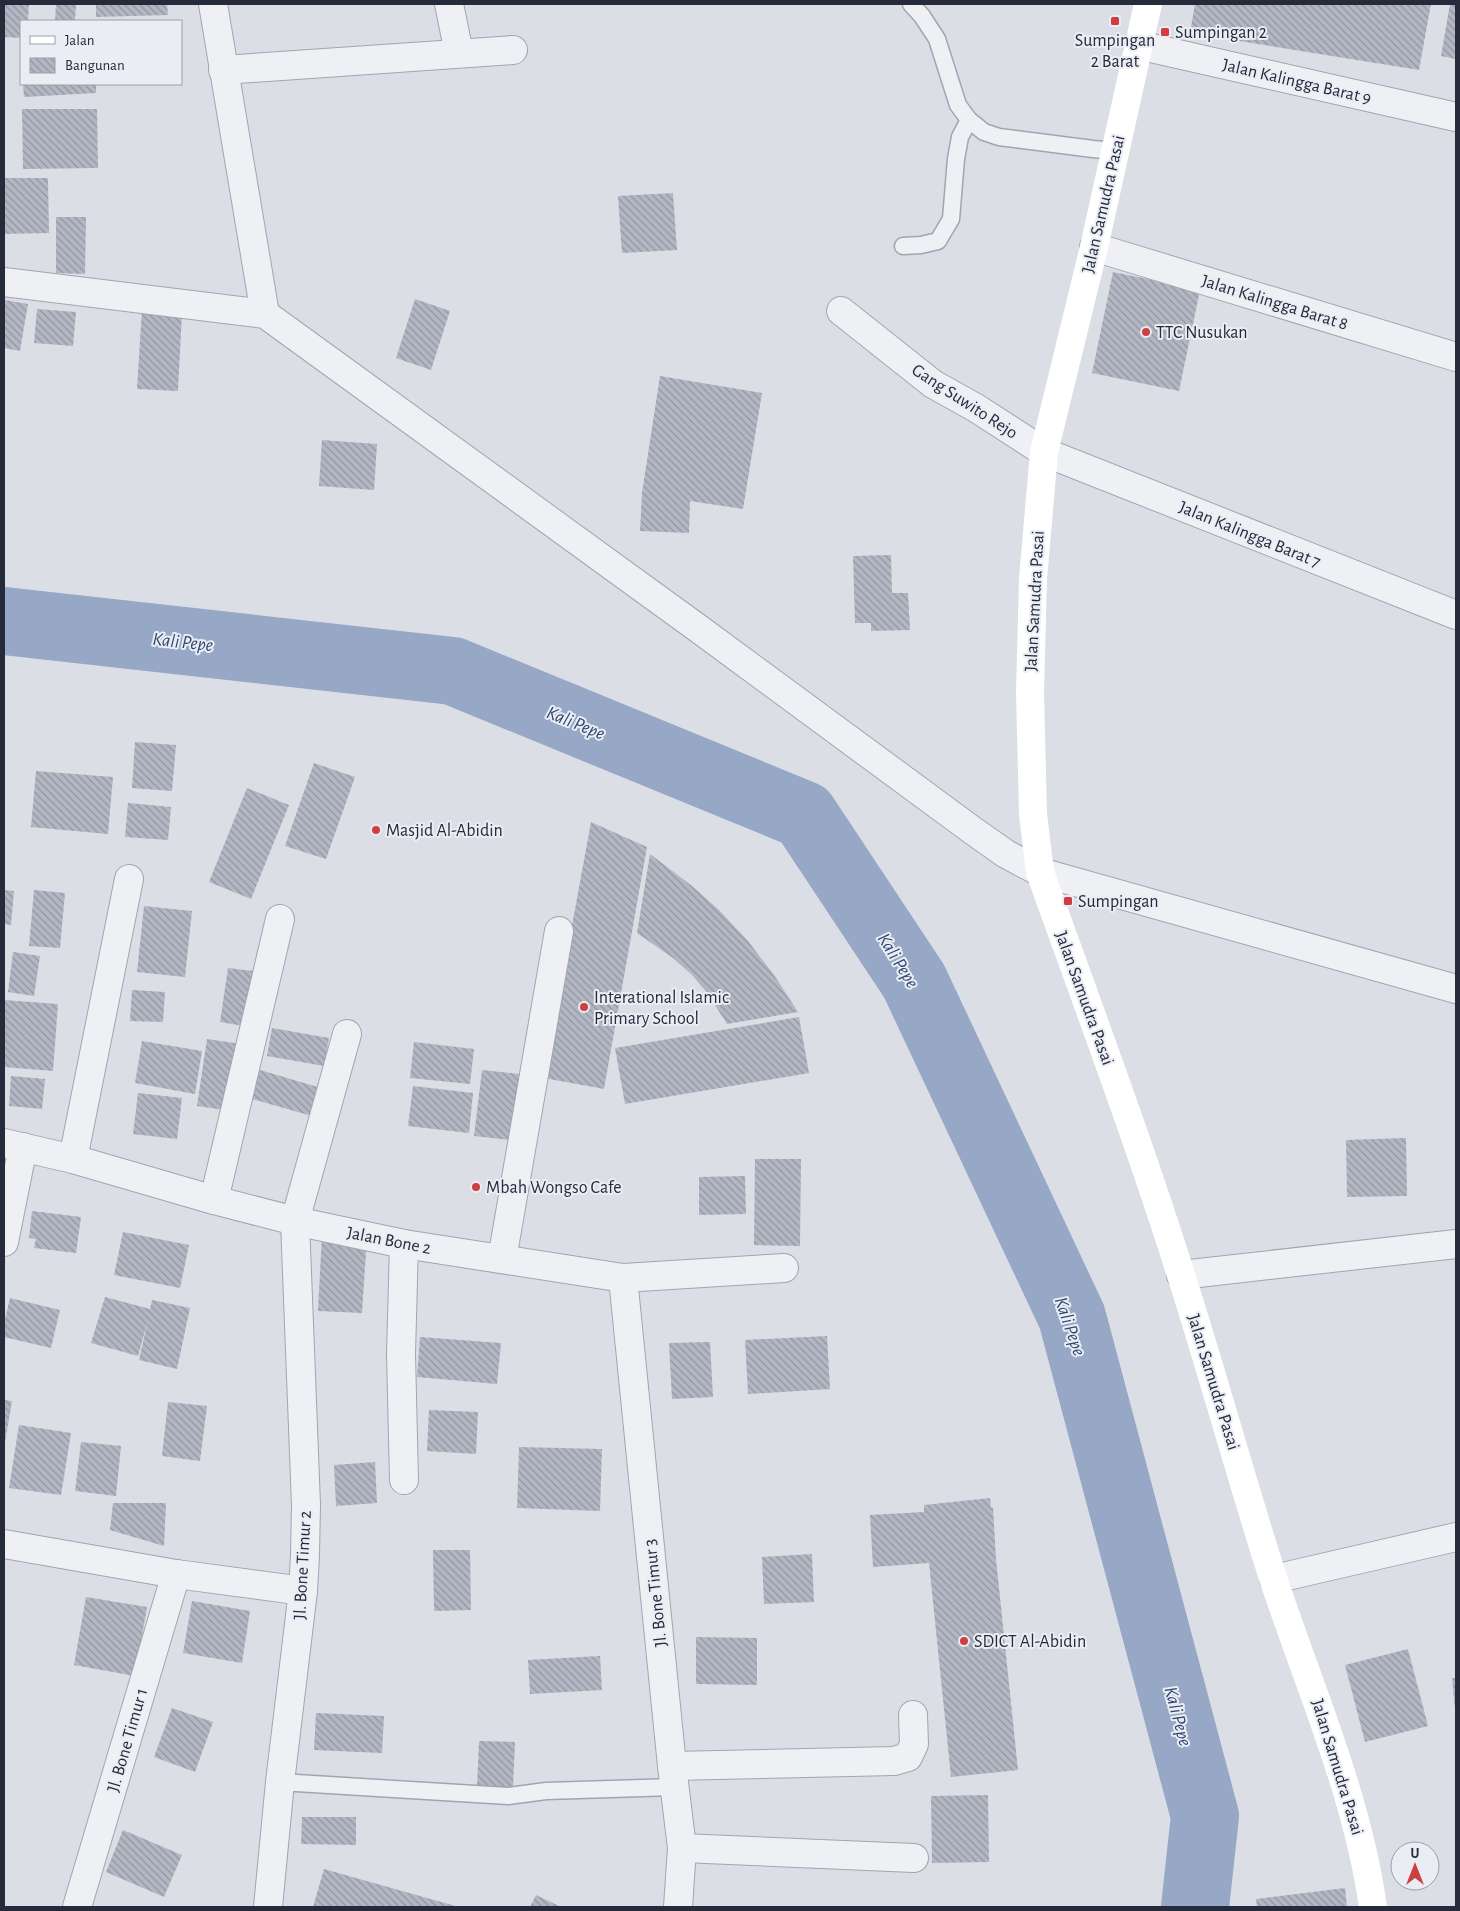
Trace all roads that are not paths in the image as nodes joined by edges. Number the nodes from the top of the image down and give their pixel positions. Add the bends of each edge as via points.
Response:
1 (212, 4) edge
2 (449, 4) edge
3 (911, 4) edge
4 (1148, 4) edge
5 (1138, 45) junction
6 (513, 50) dead end
7 (460, 53) junction
8 (223, 70) junction
9 (1456, 117) edge
10 (969, 120) junction
11 (1115, 151) junction
12 (902, 246) dead end
13 (1094, 247) junction
14 (4, 282) edge
15 (841, 311) dead end
16 (265, 314) junction
17 (1456, 357) edge
18 (1044, 452) junction
19 (1456, 615) edge
20 (1040, 872) junction
21 (129, 879) dead end
22 (280, 919) dead end
23 (559, 931) dead end
24 (1456, 989) edge
25 (347, 1034) dead end
26 (14, 1145) edge
27 (73, 1159) junction
28 (214, 1200) junction
29 (296, 1221) junction
30 (4, 1242) edge
31 (404, 1244) junction
32 (1456, 1244) edge
33 (502, 1259) junction
34 (784, 1268) dead end
35 (1181, 1275) junction
36 (623, 1278) junction
37 (404, 1480) dead end
38 (1456, 1537) edge
39 (4, 1544) edge
40 (176, 1574) junction
41 (1274, 1579) junction
42 (303, 1591) junction
43 (913, 1715) dead end
44 (674, 1777) junction
45 (280, 1782) junction
46 (682, 1848) junction
47 (914, 1858) dead end
48 (77, 1907) edge
49 (268, 1907) edge
50 (678, 1907) edge
51 (1373, 1907) edge

1 - 8 street
2 - 7 street
3 - 10 lane via 937,39 958,106
4 - 5 street, Jalan Samudra Pasai
5 - 9 street, Jalan Kalingga Barat 9
5 - 11 street, Jalan Samudra Pasai
6 - 7 street
7 - 8 street
8 - 16 street
10 - 11 lane via 984,132 999,137
10 - 12 lane via 960,137 951,219 938,241
11 - 13 street, Jalan Samudra Pasai
13 - 17 street, Jalan Kalingga Barat 8
13 - 18 street, Jalan Samudra Pasai
14 - 16 street
15 - 18 street, Gang Suwito Rejo via 933,384
16 - 20 street via 972,830 1006,854
18 - 19 street, Jalan Kalingga Barat 7
18 - 20 street, Jalan Samudra Pasai via 1033,579 1030,692 1033,814
20 - 24 street
20 - 35 street, Jalan Samudra Pasai
21 - 27 street
22 - 28 street
23 - 33 street
25 - 29 street, Jl. Bone Timur 2
26 - 27 street, Jalan Bone 2
26 - 30 street
27 - 28 street, Jalan Bone 2
28 - 29 street, Jalan Bone 2
29 - 31 street, Jalan Bone 2
29 - 42 street, Jl. Bone Timur 2 via 306,1505
31 - 33 street, Jalan Bone 2
31 - 37 street via 401,1354
32 - 35 street
33 - 36 street, Jalan Bone 2
34 - 36 street, Jalan Bone 2
35 - 41 street, Jalan Samudra Pasai
36 - 44 street, Jl. Bone Timur 3
38 - 41 street
39 - 40 street
40 - 42 street
40 - 48 street, Jl. Bone Timur 1
41 - 51 street, Jalan Samudra Pasai via 1321,1709 1355,1820
42 - 45 street, Jl. Bone Timur 2
43 - 44 street via 914,1744 908,1757
44 - 45 lane via 508,1796
44 - 46 street, Jl. Bone Timur 3
45 - 49 street, Jl. Bone Timur 2
46 - 47 street
46 - 50 street, Jl. Bone Timur 3

